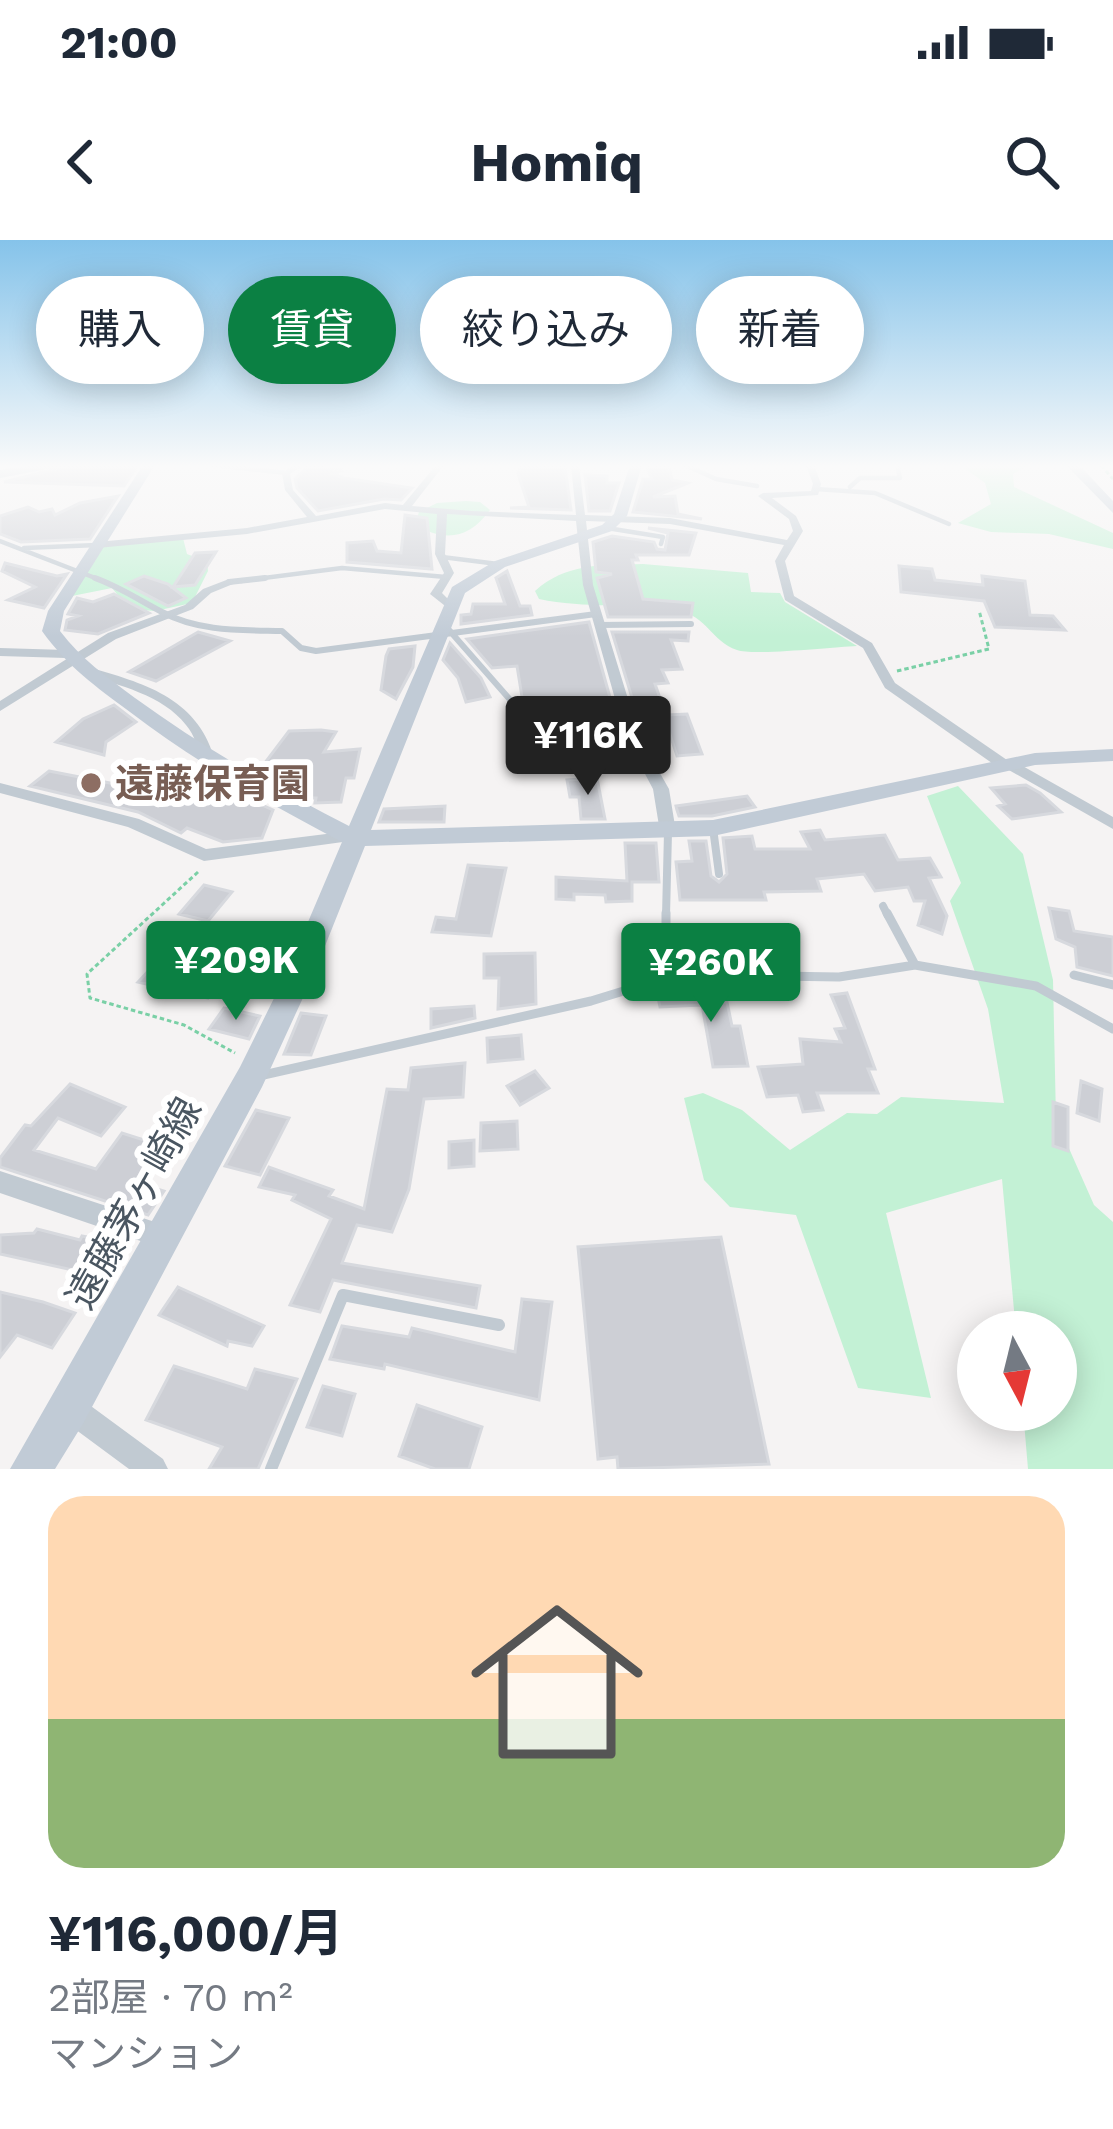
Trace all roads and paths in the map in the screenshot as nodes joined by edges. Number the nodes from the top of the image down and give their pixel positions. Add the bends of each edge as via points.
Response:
1 (111, 522) edge
2 (290, 522) edge
3 (442, 522) edge
4 (581, 522) edge
5 (614, 522) edge
6 (615, 522) edge
7 (620, 522) edge
8 (795, 522) edge
9 (946, 522) edge
10 (949, 524) dead end
11 (584, 539) junction
12 (2, 542) edge
13 (790, 543) junction
14 (97, 544) junction
15 (661, 544) dead end
16 (17, 548) junction
17 (442, 557) junction
18 (500, 564) junction
19 (81, 569) junction
20 (446, 577) junction
21 (230, 582) joint
22 (449, 606) junction
23 (979, 610) dead end
24 (164, 614) junction
25 (598, 620) junction
26 (691, 624) dead end
27 (444, 630) junction
28 (0, 652) edge
29 (75, 662) junction
30 (884, 674) junction
31 (0, 707) edge
32 (625, 708) junction
33 (1113, 755) edge
34 (1007, 764) junction
35 (0, 788) edge
36 (1113, 824) edge
37 (713, 827) junction
38 (668, 832) junction
39 (352, 837) junction
40 (214, 854) junction
41 (719, 874) dead end
42 (883, 906) dead end
43 (915, 965) junction
44 (655, 974) junction
45 (1074, 975) dead end
46 (1113, 985) edge
47 (1113, 1028) edge
48 (253, 1073) junction
49 (0, 1182) edge
50 (164, 1237) junction
51 (499, 1325) dead end
52 (70, 1408) junction
53 (31, 1469) edge
54 (153, 1469) edge
55 (271, 1469) edge

1 - 14 street
2 - 14 street
3 - 17 street
4 - 11 street
5 - 11 street, 遠藤茅ヶ崎線
6 - 15 lane via 663,537
7 - 13 street
8 - 13 street
9 - 10 lane
11 - 18 street, 遠藤茅ヶ崎線
11 - 25 street
12 - 16 lane
13 - 30 street via 780,561 789,598 868,646
14 - 16 lane
14 - 19 street
16 - 19 lane
17 - 18 lane
17 - 20 street
18 - 22 street, 遠藤茅ヶ崎線 via 466,583
19 - 24 lane
19 - 29 street via 51,621
20 - 21 lane via 342,568
20 - 22 street via 436,594
21 - 24 street
22 - 27 street, 遠藤茅ヶ崎線
23 - 30 path via 988,649
24 - 27 lane via 217,630 282,632 316,651
24 - 29 street
25 - 26 lane
25 - 27 lane
25 - 32 street
27 - 32 lane via 520,711
27 - 39 street, 遠藤茅ヶ崎線
28 - 29 street
29 - 31 street
29 - 39 street via 207,758
30 - 34 street
32 - 38 street via 662,789
33 - 34 street
34 - 36 street
34 - 37 street
35 - 40 street
37 - 38 street
37 - 41 lane
38 - 39 street
38 - 44 lane via 666,937
39 - 40 street
39 - 48 street, 遠藤茅ヶ崎線
40 - 48 path via 94,966 87,988 90,998 217,1040
42 - 43 lane
43 - 44 lane via 839,977
43 - 47 lane via 1036,986
44 - 48 lane via 591,1001
45 - 46 lane
48 - 50 street, 遠藤茅ヶ崎線
49 - 50 street
50 - 52 street, 遠藤茅ヶ崎線
51 - 55 lane via 343,1295
52 - 53 street, 遠藤茅ヶ崎線
52 - 54 street

